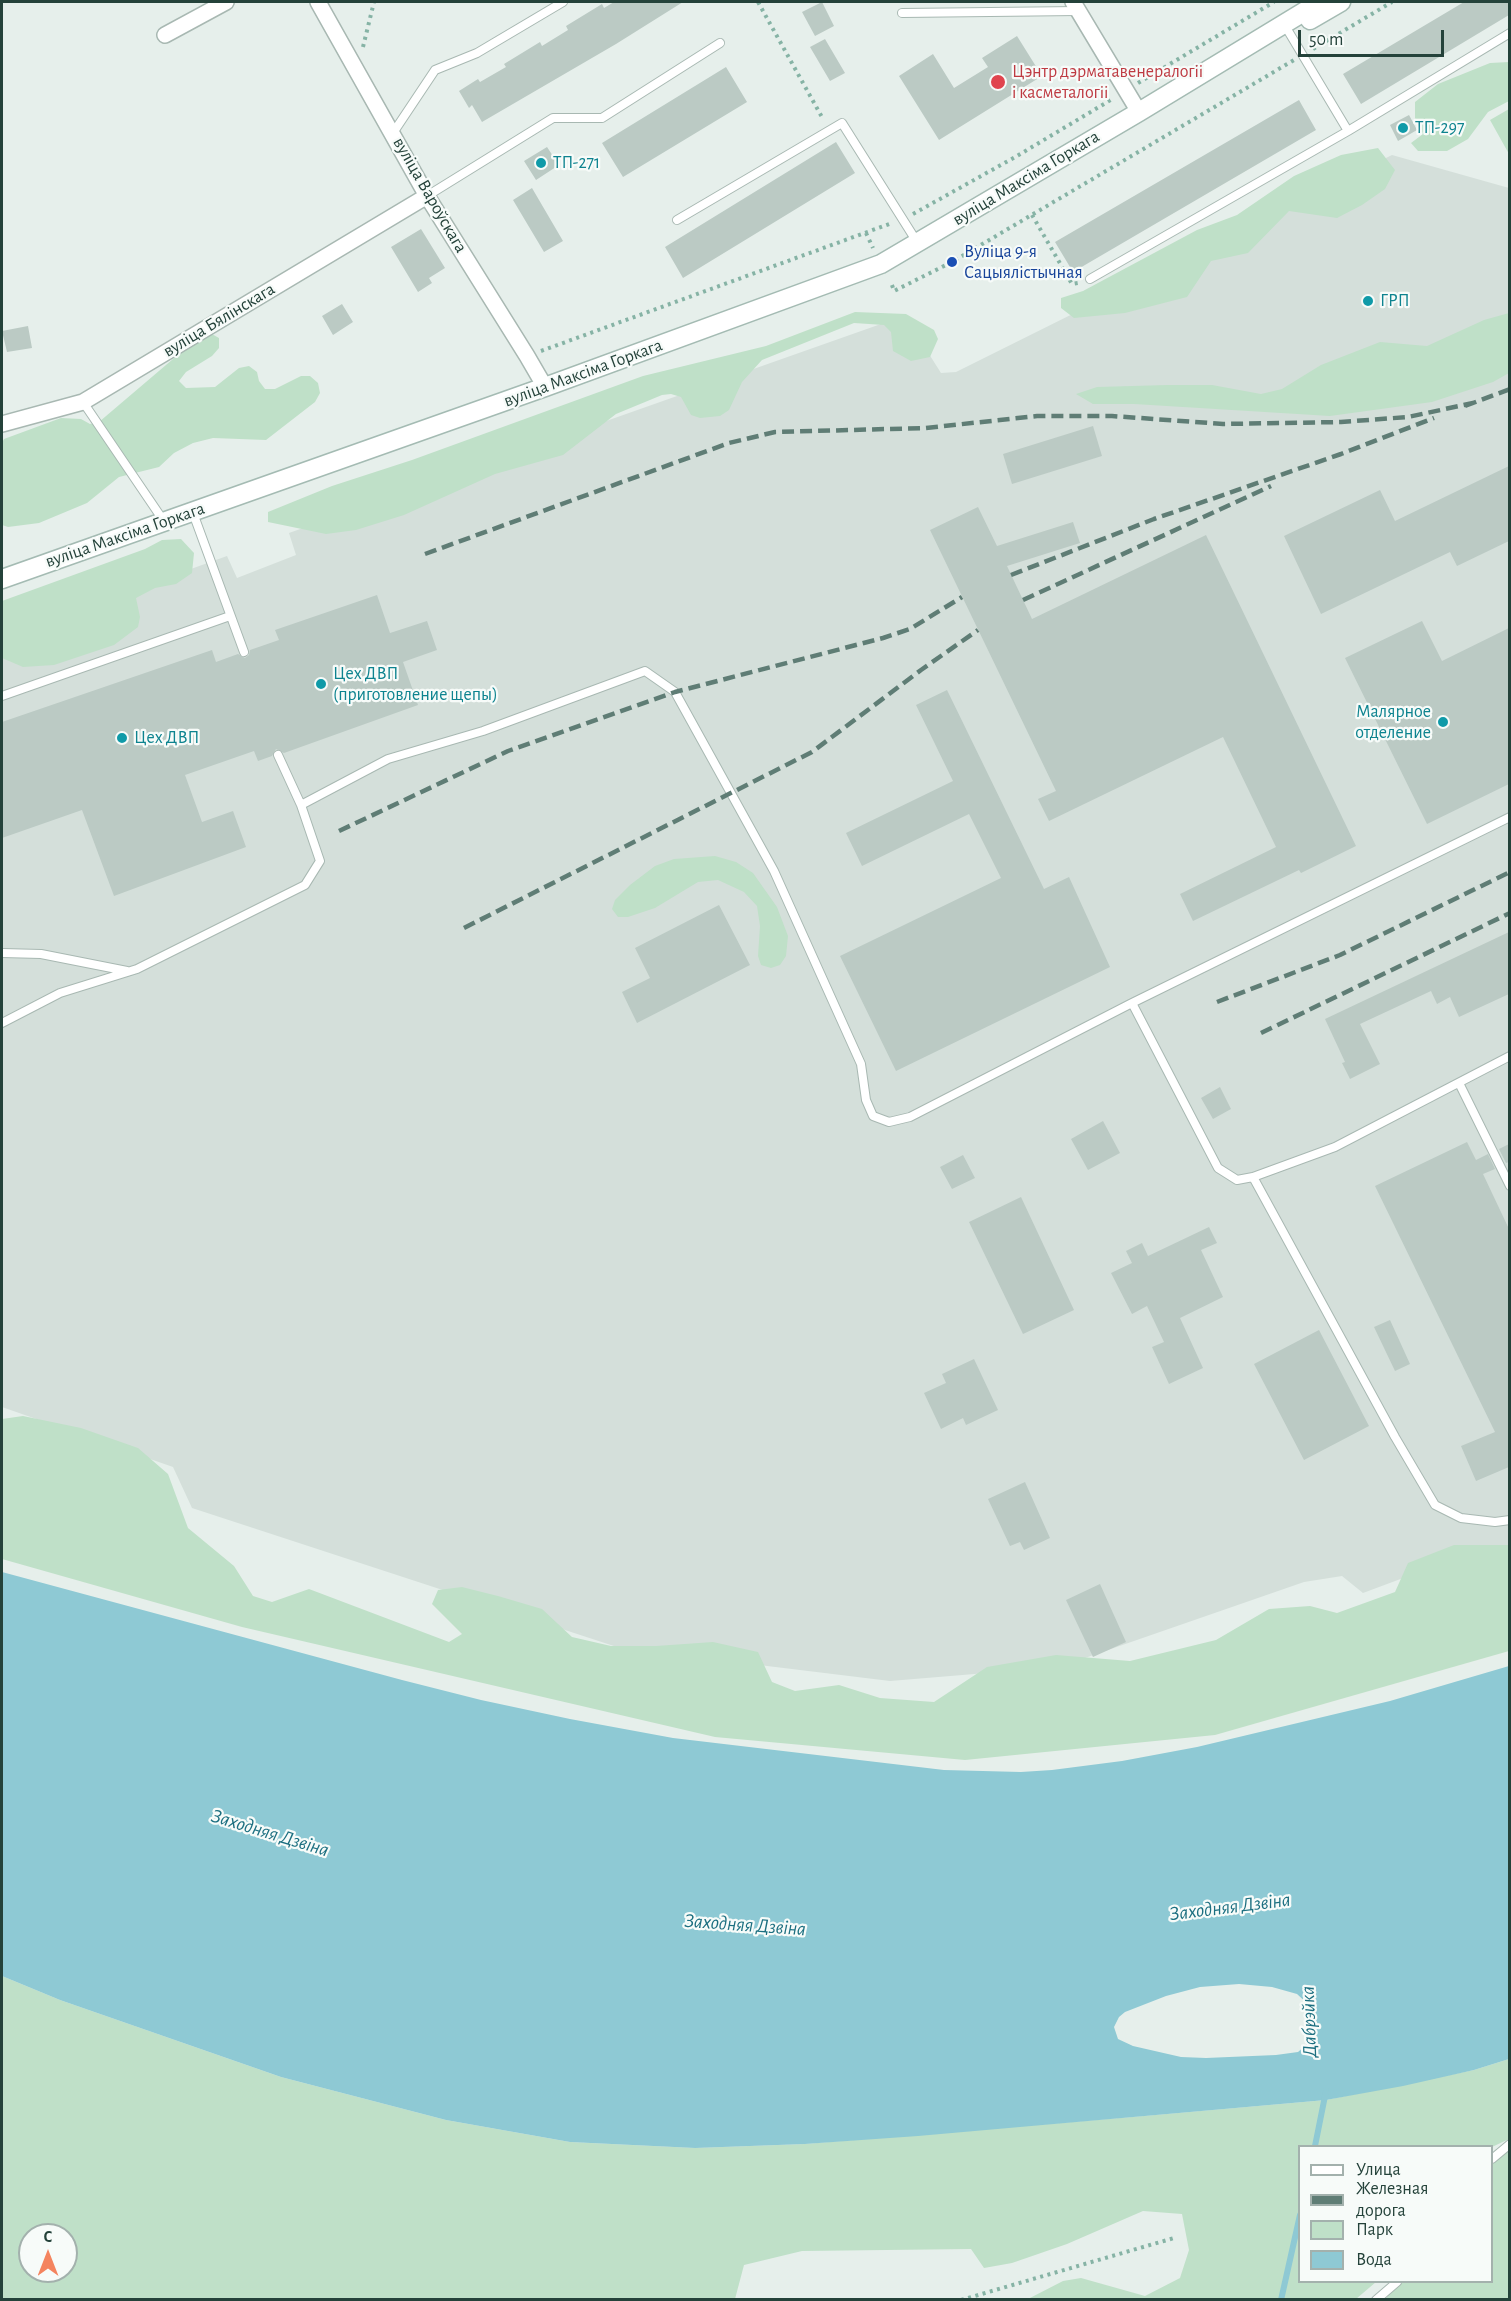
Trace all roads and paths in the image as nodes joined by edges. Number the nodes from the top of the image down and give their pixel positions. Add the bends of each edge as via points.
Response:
1 (226, 2) edge
2 (318, 2) edge
3 (374, 2) edge
4 (563, 2) edge
5 (758, 2) edge
6 (1274, 2) edge
7 (1320, 2) edge
8 (1341, 2) edge
9 (1392, 2) edge
10 (1076, 6) edge
11 (902, 13) dead end
12 (1287, 28) junction
13 (1509, 33) edge
14 (165, 35) dead end
15 (720, 44) dead end
16 (1303, 55) junction
17 (358, 70) junction
18 (1127, 90) junction
19 (1139, 112) junction
20 (830, 130) junction
21 (1348, 131) junction
22 (393, 133) junction
23 (427, 196) junction
24 (1032, 214) junction
25 (904, 219) junction
26 (676, 220) dead end
27 (866, 233) junction
28 (917, 243) junction
29 (873, 248) dead end
30 (1090, 279) joint
31 (892, 285) dead end
32 (527, 356) junction
33 (544, 387) junction
34 (83, 402) junction
35 (2, 424) edge
36 (193, 511) junction
37 (164, 522) junction
38 (2, 579) edge
39 (230, 616) junction
40 (244, 652) dead end
41 (2, 696) edge
42 (278, 755) dead end
43 (301, 804) junction
44 (1509, 817) edge
45 (2, 953) edge
46 (128, 972) junction
47 (1132, 1003) junction
48 (2, 1023) edge
49 (1509, 1056) edge
50 (1459, 1083) junction
51 (1252, 1177) junction
52 (1509, 1186) edge
53 (1509, 1520) edge
54 (1509, 2144) edge
55 (1493, 2156) edge
56 (1174, 2238) dead end
57 (1396, 2283) edge
58 (961, 2300) edge
59 (1376, 2300) edge

1 - 14 street
2 - 17 street, вуліца Вароўскага
3 - 17 path
4 - 22 lane via 477,52 435,70
5 - 20 path
6 - 18 path
7 - 12 main road, вуліца Максіма Горкага
8 - 12 main road, вуліца Максіма Горкага
9 - 16 path
10 - 11 lane
10 - 18 street
12 - 16 lane
12 - 19 main road, вуліца Максіма Горкага
13 - 21 lane
15 - 23 lane via 602,118 553,118
16 - 21 lane
16 - 24 path
17 - 22 street, вуліца Вароўскага
18 - 19 street
18 - 25 path
19 - 28 main road, вуліца Максіма Горкага
20 - 25 lane via 842,123
20 - 26 lane
21 - 30 lane
22 - 23 street, вуліца Вароўскага
23 - 32 street, вуліца Вароўскага
23 - 34 street, вуліца Бялінскага
24 - 30 path via 1072,284
24 - 31 path via 942,267 894,291
25 - 27 path
25 - 28 lane
27 - 29 path
27 - 32 path
28 - 33 main road, вуліца Максіма Горкага via 881,264
32 - 33 street, вуліца Вароўскага
33 - 36 main road, вуліца Максіма Горкага
34 - 35 street, вуліца Бялінскага
34 - 37 lane
36 - 37 main road, вуліца Максіма Горкага
36 - 39 lane
37 - 38 main road, вуліца Максіма Горкага
39 - 40 lane
39 - 41 lane
42 - 43 lane
43 - 46 lane via 320,861 305,885
43 - 47 lane via 388,759 483,731 645,670 675,692 774,871 861,1064 873,1116 889,1122 910,1117
44 - 47 lane
45 - 46 lane via 41,954
46 - 48 lane via 60,993
47 - 51 lane via 1218,1168 1237,1180
49 - 50 lane
50 - 51 lane via 1335,1147
50 - 52 lane
51 - 53 lane via 1435,1505 1461,1518
54 - 55 lane
56 - 58 path
57 - 59 lane

